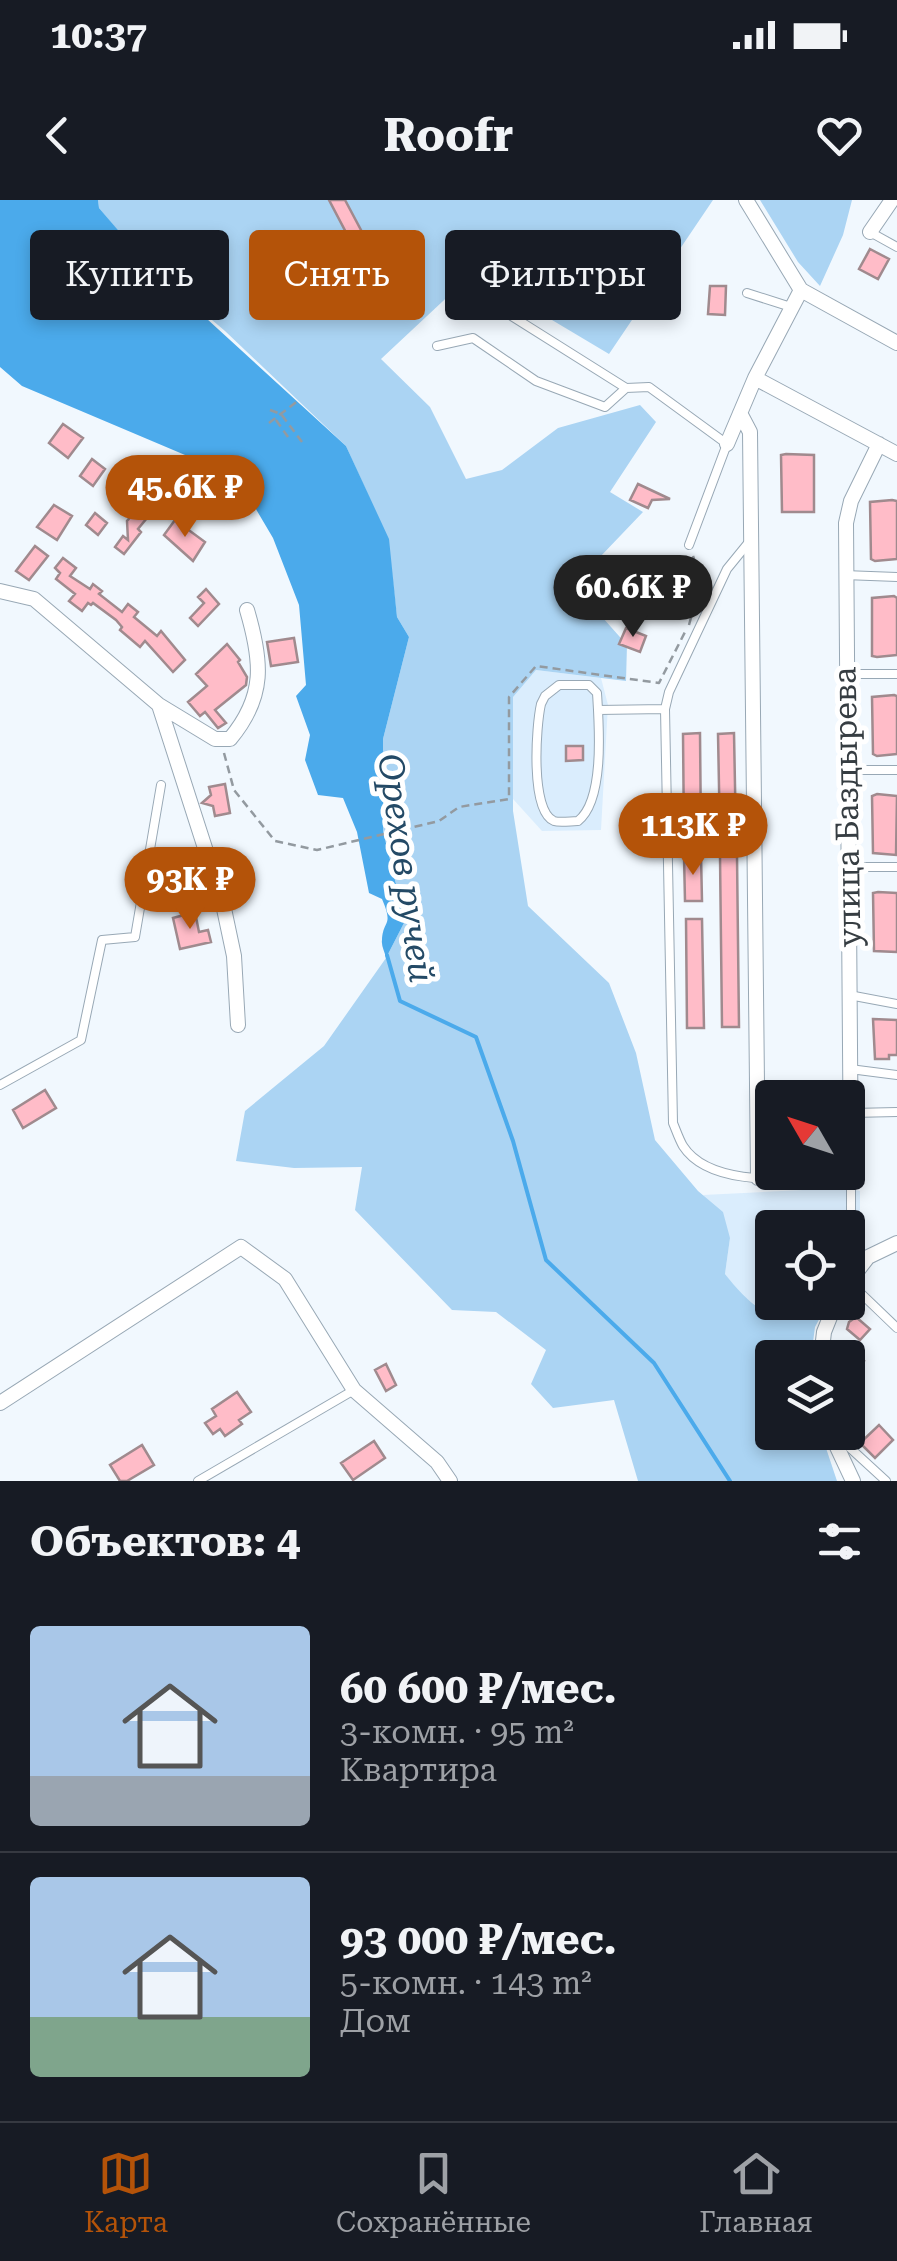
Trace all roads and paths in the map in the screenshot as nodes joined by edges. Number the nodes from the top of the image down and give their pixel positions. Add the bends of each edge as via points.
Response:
1 (746, 200) edge
2 (892, 200) edge
3 (870, 232) joint
4 (897, 247) edge
5 (801, 290) junction
6 (748, 293) dead end
7 (792, 307) junction
8 (518, 320) edge
9 (897, 343) edge
10 (437, 346) dead end
11 (754, 378) junction
12 (626, 388) junction
13 (299, 400) dead end
14 (270, 410) dead end
15 (740, 413) junction
16 (281, 414) junction
17 (261, 417) dead end
18 (272, 421) junction
19 (288, 436) dead end
20 (302, 442) dead end
21 (727, 444) junction
22 (879, 444) junction
23 (897, 454) edge
24 (751, 539) junction
25 (689, 545) joint
26 (844, 574) junction
27 (897, 577) edge
28 (0, 591) edge
29 (247, 610) dead end
30 (846, 674) junction
31 (897, 674) edge
32 (160, 705) junction
33 (665, 709) junction
34 (598, 710) junction
35 (224, 741) junction
36 (846, 770) junction
37 (897, 770) edge
38 (161, 785) dead end
39 (848, 867) junction
40 (897, 867) edge
41 (849, 995) junction
42 (897, 1004) edge
43 (238, 1024) dead end
44 (850, 1069) junction
45 (897, 1075) edge
46 (757, 1080) edge
47 (850, 1080) edge
48 (0, 1085) edge
49 (897, 1112) edge
50 (865, 1113) edge
51 (755, 1178) edge
52 (897, 1243) edge
53 (865, 1261) edge
54 (865, 1298) edge
55 (897, 1328) edge
56 (354, 1390) junction
57 (0, 1402) edge
58 (840, 1450) edge
59 (852, 1450) edge
60 (198, 1481) edge
61 (450, 1481) edge
62 (853, 1481) edge
63 (886, 1481) edge

1 - 5 street
2 - 3 street
3 - 4 lane
5 - 7 street
5 - 9 street
6 - 7 lane
7 - 11 street
8 - 12 lane
10 - 12 lane via 472,338 536,381 605,407
11 - 15 street
11 - 22 street
12 - 21 lane via 649,388
13 - 16 path
14 - 16 path
15 - 21 street
15 - 24 street via 750,432
16 - 18 path
16 - 20 path
17 - 18 path
18 - 19 path
21 - 25 lane
22 - 23 street
22 - 26 street, улица Баздырева via 851,502
24 - 33 lane via 727,569
24 - 46 street
25 - 35 path via 701,580 689,625 659,683 536,666 510,697 509,799 459,807 439,821 317,850 274,841 234,790
26 - 27 lane
26 - 30 street, улица Баздырева
28 - 32 street via 34,598
29 - 35 street via 258,690 242,724
30 - 31 lane
30 - 36 street, улица Баздырева
32 - 35 street
32 - 43 street via 223,904
33 - 34 lane
33 - 51 lane via 674,1123 701,1164
34 - 34 lane via 597,693 589,686 560,685 541,704 536,780 545,813 556,822 578,821 588,811 597,778
36 - 37 lane
36 - 39 street, улица Баздырева
38 - 48 lane via 135,936 102,940 81,1040
39 - 40 lane
39 - 41 street, улица Баздырева
41 - 42 lane
41 - 44 street, улица Баздырева
44 - 45 lane
44 - 47 street, улица Баздырева
49 - 50 lane
52 - 53 street
54 - 55 lane
56 - 57 street via 285,1278 241,1247
56 - 60 lane
56 - 61 street via 438,1462
58 - 62 street
59 - 63 lane

